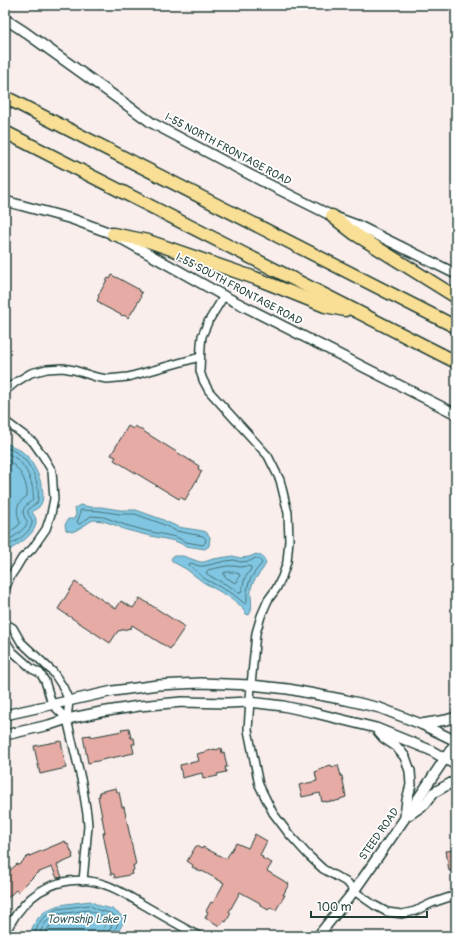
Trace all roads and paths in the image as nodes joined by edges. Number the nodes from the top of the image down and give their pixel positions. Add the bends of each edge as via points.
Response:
1 (5, 19) edge
2 (5, 97) edge
3 (5, 132) edge
4 (5, 201) edge
5 (332, 216) junction
6 (113, 234) junction
7 (456, 274) edge
8 (224, 296) junction
9 (456, 297) edge
10 (357, 312) junction
11 (456, 327) edge
12 (200, 356) junction
13 (456, 362) edge
14 (5, 391) edge
15 (456, 414) edge
16 (5, 421) edge
17 (5, 590) edge
18 (5, 624) edge
19 (5, 640) edge
20 (250, 685) junction
21 (69, 700) junction
22 (249, 702) junction
23 (52, 704) junction
24 (5, 715) edge
25 (456, 717) edge
26 (67, 719) junction
27 (421, 724) junction
28 (376, 728) junction
29 (5, 735) edge
30 (456, 742) edge
31 (444, 759) junction
32 (456, 765) edge
33 (456, 782) edge
34 (405, 818) junction
35 (84, 880) junction
36 (354, 891) junction
37 (456, 898) edge
38 (5, 934) edge
39 (198, 936) edge
40 (318, 936) edge

1 - 5 street, I-55 NORTH FRONTAGE ROAD via 152,123
2 - 11 highway
3 - 10 highway
4 - 6 street, I-55 SOUTH FRONTAGE ROAD via 72,219
5 - 7 street, I-55 NORTH FRONTAGE ROAD via 359,226
5 - 9 highway via 355,234
6 - 8 street, I-55 SOUTH FRONTAGE ROAD
6 - 10 highway via 148,241 185,253 325,306
8 - 12 street via 202,336
8 - 15 street, I-55 SOUTH FRONTAGE ROAD
10 - 13 highway
12 - 14 street via 128,377 107,379 64,368 47,370 31,373
12 - 20 street via 200,371 209,391 268,456 280,480 288,513 287,562 282,577 261,616 256,633
16 - 17 street via 33,442 43,456 52,471 54,499 46,529 22,558
18 - 21 street via 13,628 21,642 53,672
19 - 23 street via 12,651 40,673
20 - 21 street via 158,685
20 - 22 street
20 - 27 street via 346,700 380,708
21 - 23 street
21 - 26 street
22 - 26 street via 182,702 139,706
22 - 28 street via 283,706
22 - 36 street via 248,730 259,785 273,813 308,855 323,869 348,883
23 - 24 street
23 - 26 street
25 - 27 street
26 - 29 street
26 - 35 street via 87,814
27 - 30 street
28 - 31 street via 430,750
28 - 34 street via 384,738 396,746 410,771 411,785
30 - 31 street, STEED ROAD
31 - 32 street
31 - 34 street, STEED ROAD
33 - 34 street via 433,793 425,804
34 - 36 street, STEED ROAD
35 - 38 street via 60,882 32,896 19,910
35 - 39 street via 114,888
36 - 37 street via 374,906 387,912 402,914 432,903
36 - 40 street, STEED ROAD

